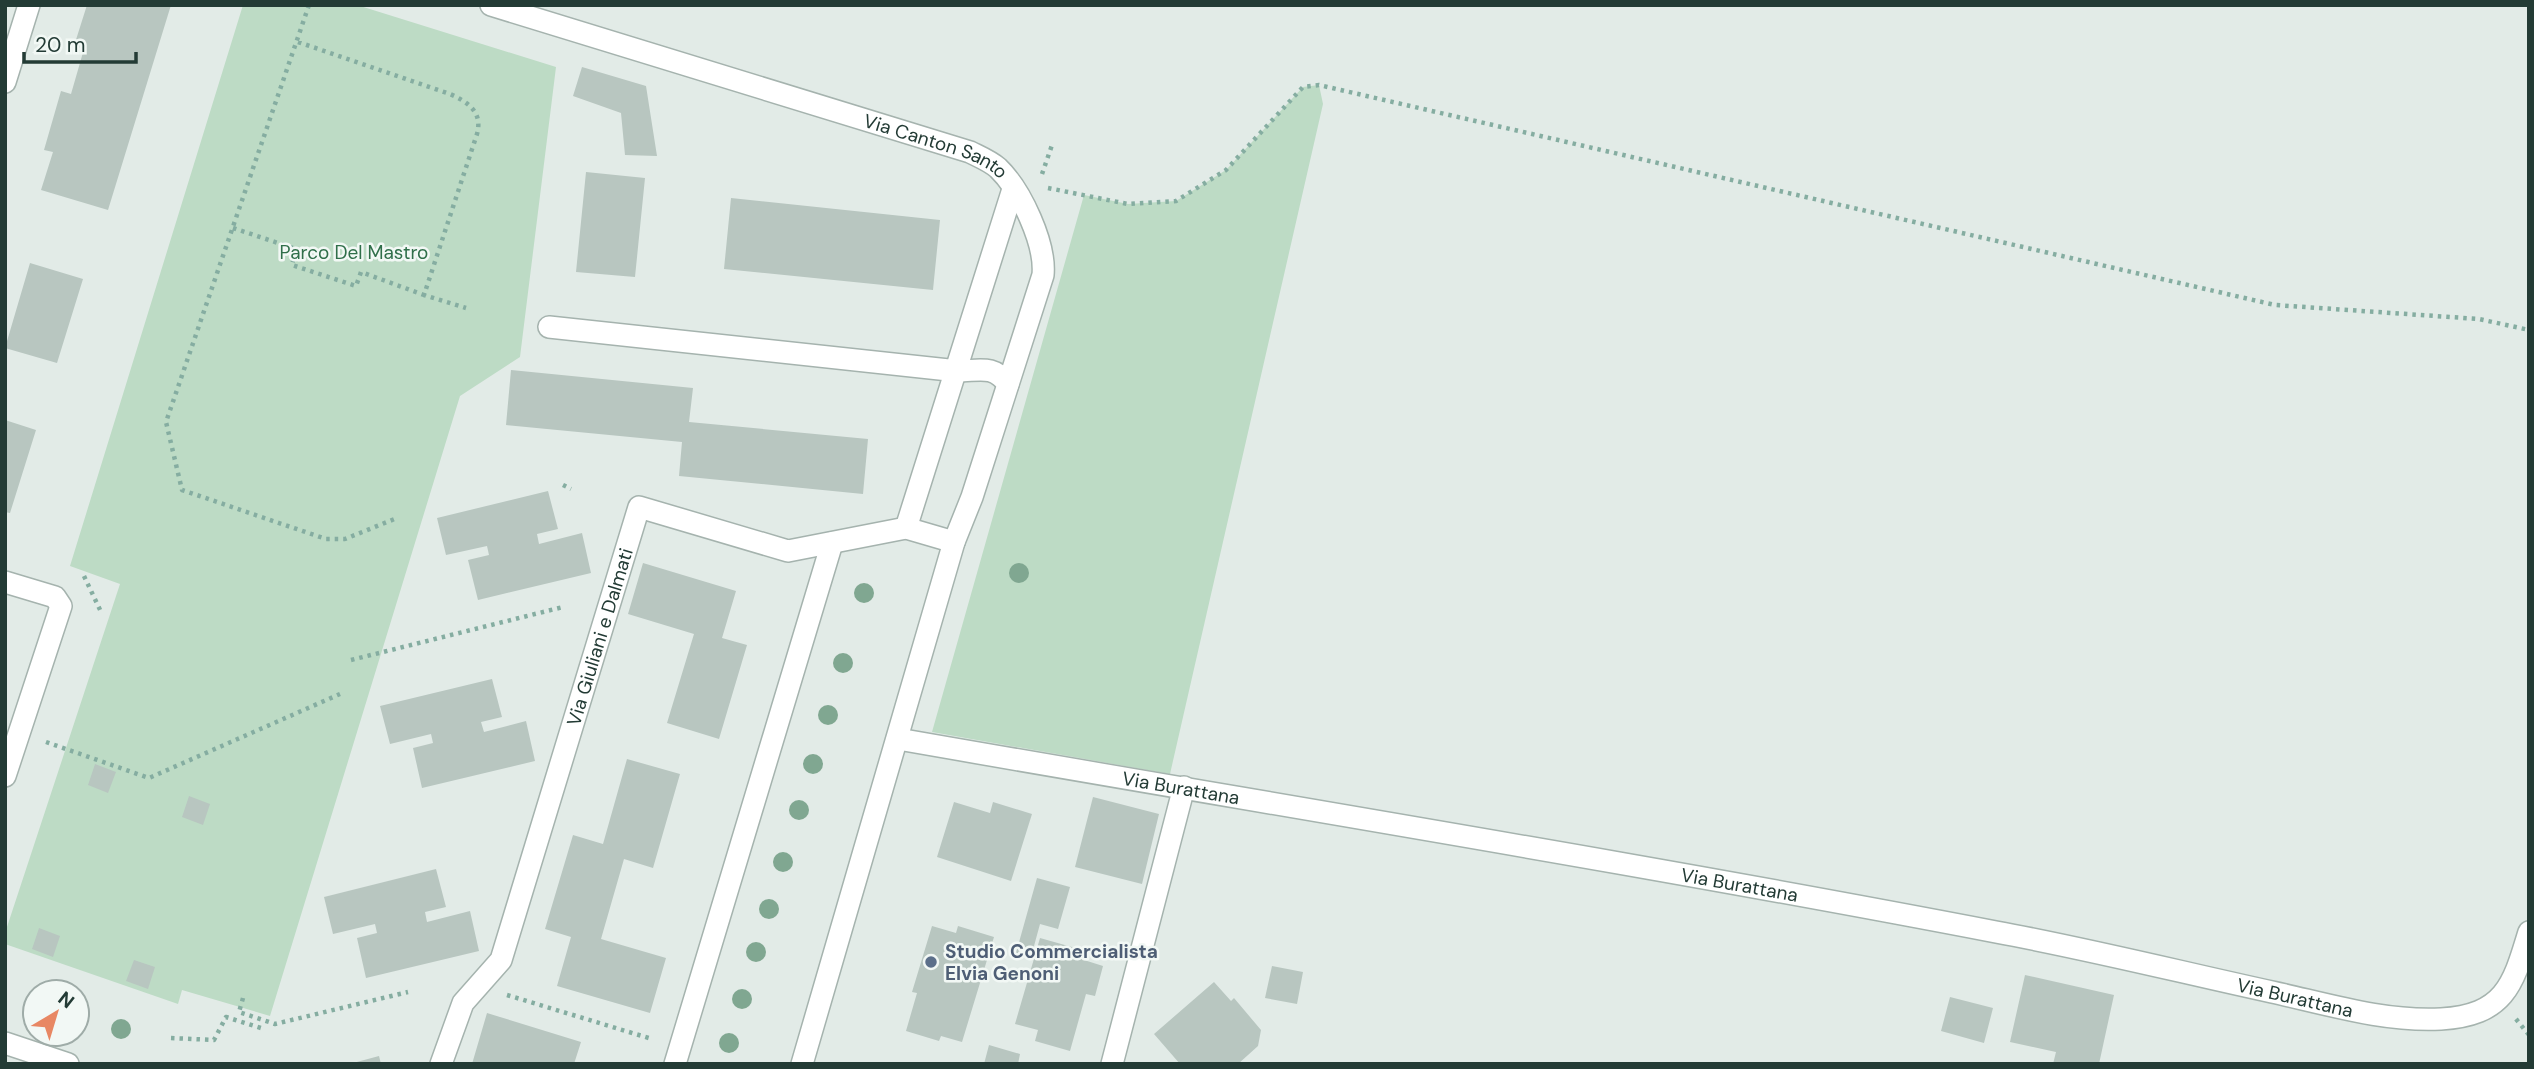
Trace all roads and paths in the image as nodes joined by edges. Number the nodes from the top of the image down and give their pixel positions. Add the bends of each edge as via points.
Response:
1 (29, 5) edge
2 (309, 5) edge
3 (491, 5) edge
4 (536, 12) edge
5 (298, 42) junction
6 (5, 82) edge
7 (1052, 145) dead end
8 (1013, 189) junction
9 (233, 228) junction
10 (424, 295) junction
11 (466, 308) dead end
12 (549, 327) dead end
13 (2529, 330) edge
14 (958, 371) junction
15 (1008, 384) junction
16 (563, 485) dead end
17 (571, 489) dead end
18 (397, 518) dead end
19 (906, 528) junction
20 (954, 542) junction
21 (832, 543) junction
22 (84, 576) dead end
23 (5, 582) edge
24 (563, 607) dead end
25 (102, 614) dead end
26 (351, 660) dead end
27 (340, 694) dead end
28 (898, 739) junction
29 (59, 746) dead end
30 (5, 776) edge
31 (1184, 787) junction
32 (2529, 932) edge
33 (408, 992) dead end
34 (499, 993) dead end
35 (243, 998) dead end
36 (264, 1029) dead end
37 (171, 1038) dead end
38 (656, 1040) dead end
39 (5, 1043) edge
40 (68, 1064) edge
41 (441, 1064) edge
42 (675, 1064) edge
43 (802, 1064) edge
44 (1112, 1064) edge

1 - 6 street
2 - 5 path
3 - 4 street, Via Canton Santo
4 - 8 street, Via Canton Santo via 970,152 998,169
5 - 9 path
5 - 10 path via 450,94 467,102 476,113 477,134
7 - 13 path via 1038,186 1128,204 1176,201 1226,170 1303,87 1319,85 2275,305 2479,319
8 - 14 street
8 - 15 street, Via Canton Santo via 1036,230 1044,257 1043,275
9 - 10 path via 296,249 292,265 356,286 361,272
9 - 18 path via 166,422 182,489 335,541
10 - 11 path
12 - 14 street
14 - 15 street via 991,369
14 - 19 street
15 - 20 street, Via Canton Santo
16 - 17 path
19 - 20 street, Via Giuliani e Dalmati
19 - 21 street, Via Giuliani e Dalmati
20 - 28 street
21 - 41 street, Via Giuliani e Dalmati via 780,549 639,507 501,960 465,1000
21 - 42 street
22 - 25 path
23 - 30 street via 55,597 61,608
24 - 26 path
27 - 29 path via 149,778
28 - 31 street, Via Burattana
28 - 43 street
31 - 32 street, Via Burattana via 1743,883 2404,1018 2458,1017 2500,999
31 - 44 street
33 - 35 path via 275,1024 239,1012
34 - 38 path
36 - 37 path via 226,1017 214,1040
39 - 40 street

